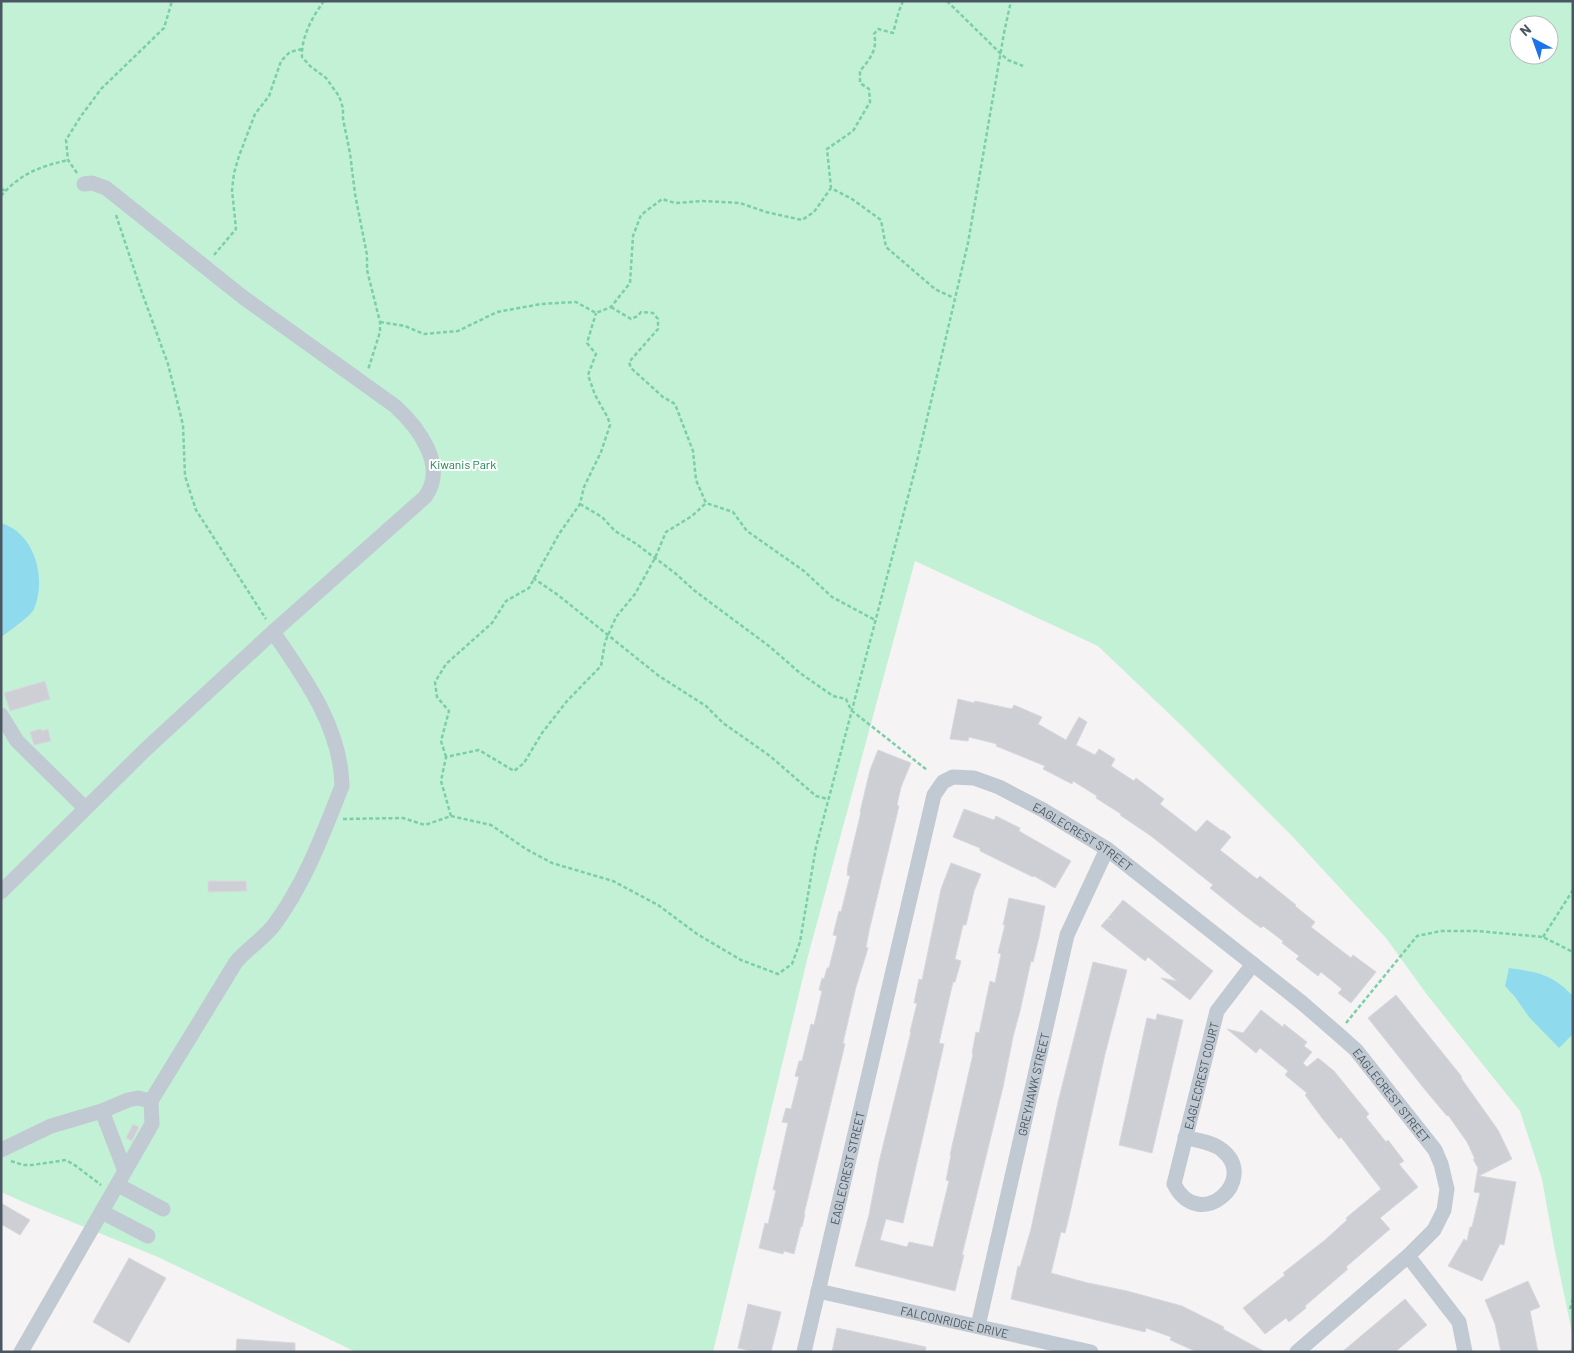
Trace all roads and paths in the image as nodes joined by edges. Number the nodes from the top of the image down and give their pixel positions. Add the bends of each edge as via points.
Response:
1 (172, 1) edge
2 (324, 1) edge
3 (903, 1) edge
4 (947, 1) edge
5 (1011, 1) edge
6 (302, 49) junction
7 (1000, 54) junction
8 (1023, 66) dead end
9 (84, 184) dead end
10 (106, 188) junction
11 (831, 188) junction
12 (1, 189) edge
13 (6, 190) junction
14 (1, 196) edge
15 (204, 266) junction
16 (955, 298) junction
17 (611, 307) junction
18 (596, 313) junction
19 (380, 322) junction
20 (366, 384) junction
21 (706, 503) junction
22 (580, 504) junction
23 (655, 558) junction
24 (533, 578) junction
25 (875, 620) junction
26 (273, 632) junction
27 (608, 634) junction
28 (852, 710) junction
29 (1, 715) edge
30 (446, 757) junction
31 (927, 770) dead end
32 (828, 799) junction
33 (85, 808) junction
34 (451, 816) junction
35 (329, 818) junction
36 (1107, 849) junction
37 (1573, 890) edge
38 (1, 892) edge
39 (1543, 937) junction
40 (1573, 952) edge
41 (1252, 964) junction
42 (1338, 1034) junction
43 (151, 1101) junction
44 (102, 1111) junction
45 (1185, 1137) junction
46 (4, 1155) edge
47 (126, 1171) junction
48 (115, 1189) junction
49 (162, 1209) dead end
50 (102, 1212) junction
51 (148, 1236) dead end
52 (1408, 1256) junction
53 (818, 1291) junction
54 (1573, 1298) edge
55 (1570, 1309) dead end
56 (978, 1326) junction
57 (21, 1352) edge
58 (804, 1352) edge
59 (1091, 1352) edge
60 (1297, 1352) edge
61 (1465, 1352) edge

1 - 13 path via 164,28 101,90 81,116 66,140 68,160 23,175
2 - 6 path via 315,14
3 - 11 path via 893,33 878,29 874,34 876,43 870,59 860,70 860,83 869,89 870,102 853,131 827,149
4 - 7 path
5 - 7 path
6 - 15 path via 290,52 281,60 269,96 255,114 234,173 232,190 236,228
6 - 19 path via 306,63 326,78 340,96 367,270
7 - 8 path
7 - 16 path via 968,243
9 - 10 street
10 - 15 street
10 - 26 path via 168,364 183,425 185,476 196,510
11 - 16 path via 882,220 886,247 935,289
11 - 17 path via 814,212 802,220 740,203 675,203 662,199 641,215 634,236 630,283
12 - 13 path
13 - 14 path
15 - 20 street
16 - 25 path via 915,470
17 - 18 path
17 - 21 path via 631,319 641,312 653,313 658,320 658,329 629,362 631,368 675,404 693,451 696,480
18 - 19 path via 576,302 541,304 497,312 458,331 424,334 405,326
18 - 22 path via 587,344 596,354 588,375 594,395 610,425
19 - 20 path
20 - 26 street via 406,416 421,438 430,453 434,472 432,484 425,497
21 - 23 path via 666,532
21 - 25 path via 733,512 747,531 804,571 832,597
22 - 23 path via 602,516 615,531
22 - 24 path
23 - 27 path
23 - 28 path via 800,673 833,696 846,699
24 - 27 path
24 - 30 path via 529,588 506,601 492,623 446,664 435,682 437,697 449,711 441,741
25 - 28 path
26 - 33 street
26 - 35 street via 300,671 331,731 342,771 342,786
27 - 30 path via 601,666 567,701 524,763 514,771 480,750
27 - 32 path via 660,676 706,706 816,796
28 - 31 path
28 - 32 path
29 - 33 street via 17,740
30 - 34 path via 441,781
32 - 34 path via 816,846 800,942 792,964 778,974 741,960 697,934 658,905 613,881 552,863 491,826
33 - 38 street
34 - 35 path via 425,825 403,818
35 - 43 street via 288,905 273,926 236,962
36 - 41 street, EAGLECREST STREET
36 - 53 street, EAGLECREST STREET via 999,787 974,778 953,777 943,782 934,796
36 - 56 street, GREYHAWK STREET via 1067,935
37 - 39 path
39 - 40 path
39 - 42 path via 1441,931 1417,936
41 - 42 street, EAGLECREST STREET
41 - 45 street, EAGLECREST COURT via 1216,1011
42 - 52 street, EAGLECREST STREET via 1356,1050 1435,1150 1441,1164 1447,1190 1444,1210 1434,1230
43 - 44 street via 128,1100
43 - 47 street via 152,1124
44 - 46 street via 52,1126
44 - 47 street
45 - 45 street, EAGLECREST COURT via 1174,1184 1178,1192 1192,1203 1201,1205 1218,1201 1233,1181 1234,1172 1228,1156 1215,1146
46 - 48 path via 23,1165 66,1160
47 - 48 street
48 - 49 street
48 - 50 street
50 - 51 street
50 - 57 street
52 - 60 street, EAGLECREST STREET
52 - 61 street via 1460,1322
53 - 56 street, FALCONRIDGE DRIVE
53 - 58 street, EAGLECREST STREET
54 - 55 path
56 - 59 street, FALCONRIDGE DRIVE

